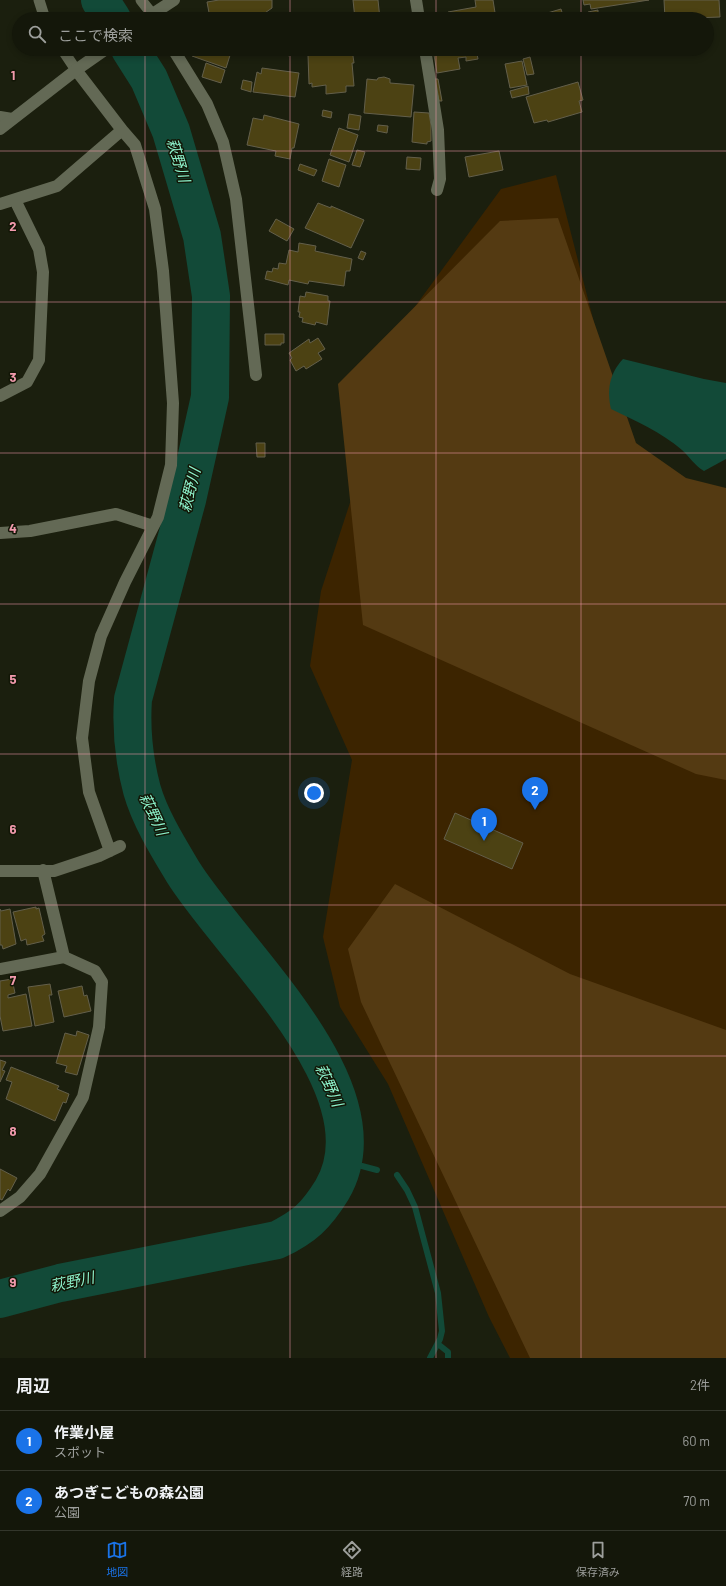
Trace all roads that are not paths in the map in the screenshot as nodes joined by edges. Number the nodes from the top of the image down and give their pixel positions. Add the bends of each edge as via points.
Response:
1 (39, 0) edge
2 (141, 0) edge
3 (174, 0) edge
4 (416, 0) edge
5 (43, 12) edge
6 (147, 12) edge
7 (157, 12) edge
8 (418, 12) edge
9 (67, 56) edge
10 (96, 56) edge
11 (177, 56) edge
12 (426, 56) edge
13 (76, 70) junction
14 (0, 117) edge
15 (12, 119) junction
16 (0, 129) edge
17 (122, 130) junction
18 (437, 190) dead end
19 (15, 200) junction
20 (0, 204) edge
21 (256, 374) dead end
22 (0, 396) edge
23 (153, 526) junction
24 (0, 533) edge
25 (43, 870) junction
26 (0, 871) edge
27 (64, 957) junction
28 (0, 969) edge
29 (0, 1211) edge

1 - 5 lane
2 - 6 lane
3 - 7 street
4 - 8 street
9 - 13 lane
10 - 13 street
11 - 21 street via 207,104 223,142 236,199
12 - 18 street via 438,130 440,179
13 - 15 street
13 - 17 street
14 - 15 street
15 - 16 street
17 - 19 street via 57,186
17 - 23 street via 135,145 143,166 155,210 163,271 173,403 171,465 158,517
19 - 20 street
19 - 22 street via 39,249 43,272 39,360 27,382
23 - 24 street via 116,514 30,531
23 - 25 street via 101,636 88,681 82,738 89,792 95,813 115,848 54,871
25 - 26 street
25 - 27 street
27 - 28 street
27 - 29 street via 95,971 102,982 99,1027 83,1097 40,1174 20,1197

